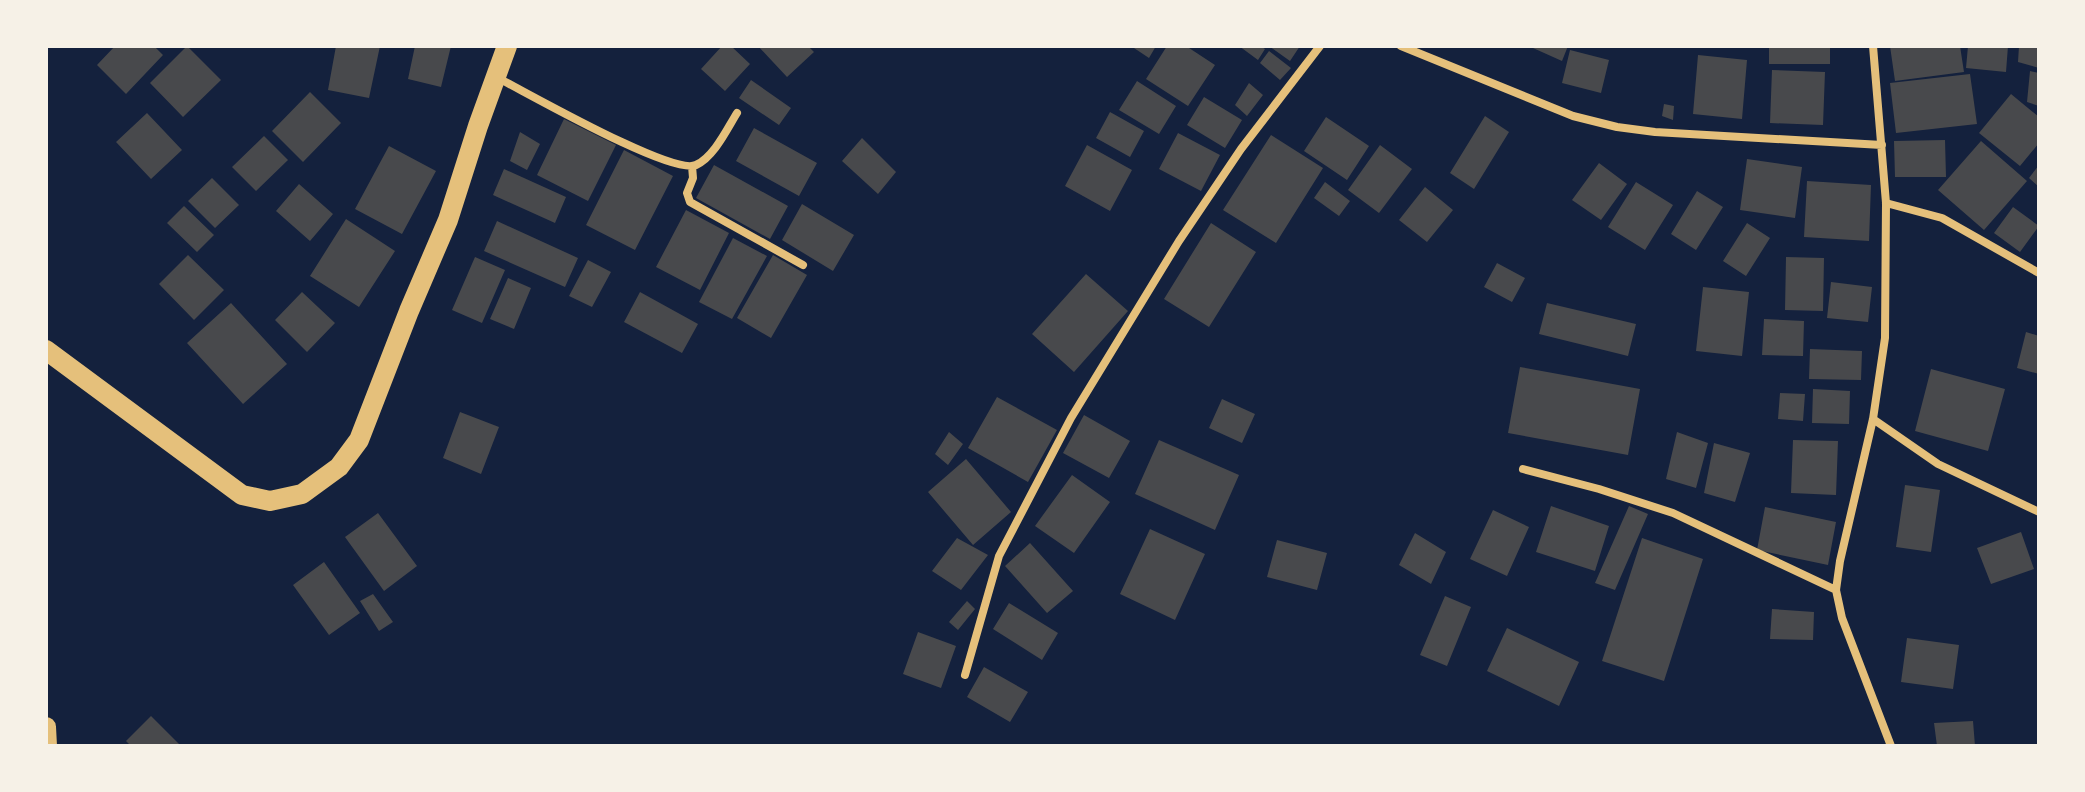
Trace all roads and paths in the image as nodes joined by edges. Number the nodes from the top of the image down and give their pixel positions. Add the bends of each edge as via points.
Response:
1 (507, 46) edge
2 (1320, 46) edge
3 (1401, 46) edge
4 (1873, 46) edge
5 (495, 77) junction
6 (737, 113) dead end
7 (1882, 145) junction
8 (692, 166) junction
9 (1886, 203) junction
10 (803, 265) dead end
11 (2039, 273) edge
12 (46, 350) edge
13 (1873, 419) junction
14 (1523, 469) dead end
15 (2039, 512) edge
16 (1836, 590) junction
17 (965, 675) dead end
18 (46, 727) edge
19 (47, 746) edge
20 (1891, 746) edge

1 - 5 main road
2 - 17 street via 1179,241 1071,418 999,556
3 - 7 street via 1573,116 1617,127
4 - 7 street
5 - 8 street via 656,158
5 - 12 main road via 448,220 359,440 339,467 302,494 270,501 242,495
6 - 8 street via 708,155
7 - 9 street
8 - 10 street via 690,202
9 - 11 street via 1942,218
9 - 13 street via 1885,338
13 - 15 street via 1938,464
13 - 16 street
14 - 16 street via 1673,513
16 - 20 street
18 - 19 main road

